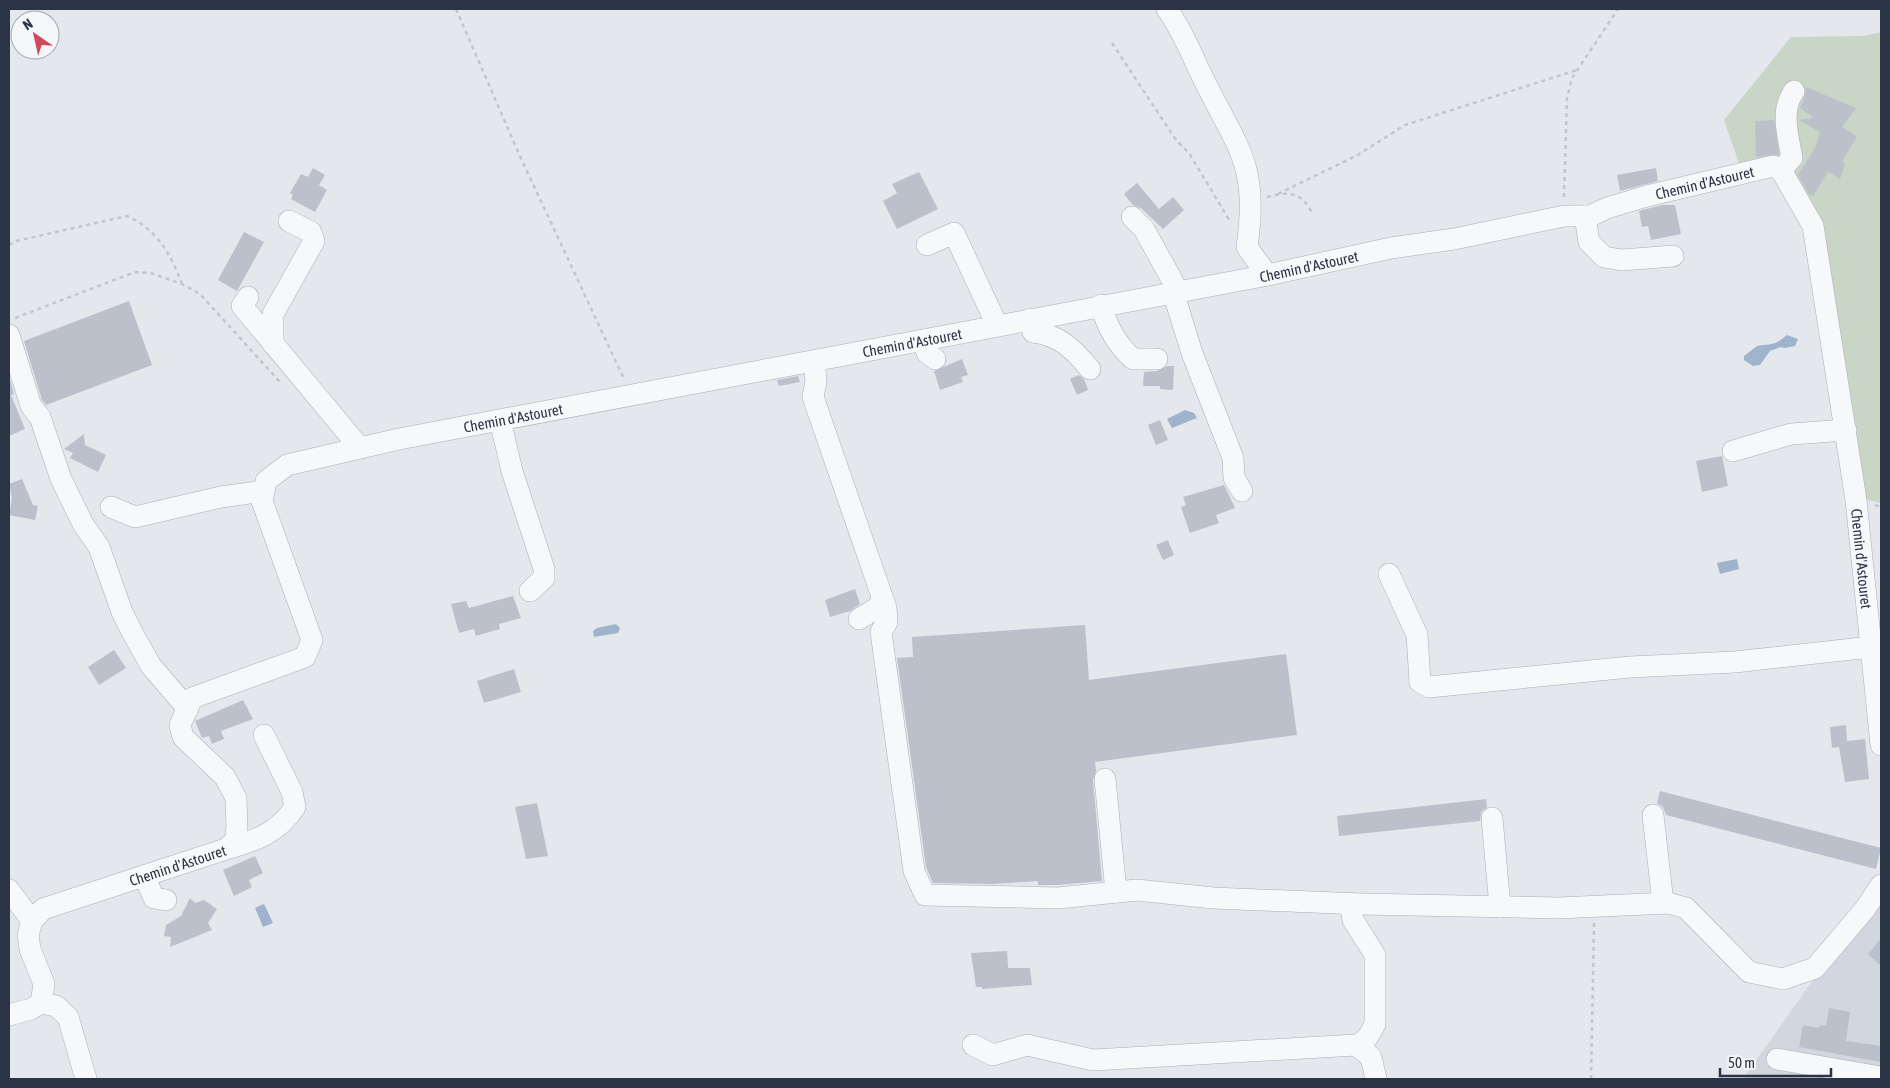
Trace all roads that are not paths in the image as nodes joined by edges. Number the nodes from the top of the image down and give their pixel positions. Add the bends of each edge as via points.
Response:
1 (1167, 9) edge
2 (1794, 91) dead end
3 (1781, 170) junction
4 (1610, 190) dead end
5 (1592, 214) junction
6 (1132, 217) dead end
7 (289, 221) dead end
8 (926, 245) dead end
9 (1673, 256) dead end
10 (1267, 275) junction
11 (1175, 292) junction
12 (248, 297) dead end
13 (1100, 305) junction
14 (1031, 319) junction
15 (997, 325) junction
16 (9, 335) edge
17 (924, 340) junction
18 (272, 344) junction
19 (935, 359) dead end
20 (1157, 359) dead end
21 (814, 361) junction
22 (1090, 369) dead end
23 (500, 420) junction
24 (1846, 430) junction
25 (360, 448) junction
26 (1733, 451) dead end
27 (264, 491) junction
28 (1242, 491) dead end
29 (111, 507) dead end
30 (1389, 574) dead end
31 (530, 591) dead end
32 (882, 600) junction
33 (858, 619) dead end
34 (1874, 644) edge
35 (188, 710) junction
36 (264, 735) dead end
37 (1881, 745) edge
38 (1105, 779) dead end
39 (1653, 815) dead end
40 (1492, 818) dead end
41 (226, 849) junction
42 (144, 876) junction
43 (1881, 886) edge
44 (9, 890) edge
45 (1116, 892) junction
46 (166, 900) dead end
47 (1350, 903) junction
48 (1663, 904) junction
49 (1500, 907) junction
50 (32, 920) junction
51 (41, 1003) junction
52 (9, 1015) edge
53 (973, 1044) dead end
54 (1359, 1047) junction
55 (1777, 1059) dead end
56 (1881, 1077) edge
57 (86, 1079) edge
58 (1376, 1079) edge

1 - 10 street via 1180,28 1204,82 1238,144 1249,177 1251,202 1246,247
2 - 3 street via 1786,102 1792,158
3 - 5 street, Chemin d'Astouret via 1773,166 1707,181
3 - 24 street, Chemin d'Astouret via 1813,226
4 - 5 street
5 - 9 street via 1589,242 1604,257 1622,260
5 - 10 street, Chemin d'Astouret via 1564,216 1454,239 1391,248
6 - 11 street via 1144,229
7 - 18 street via 311,232 314,241 273,314
8 - 15 street via 954,233
10 - 11 street, Chemin d'Astouret
11 - 13 street, Chemin d'Astouret
11 - 28 street via 1192,353 1233,458 1234,478
12 - 18 street via 242,306
13 - 14 street, Chemin d'Astouret
13 - 20 street via 1106,323 1122,350 1132,359
14 - 15 street, Chemin d'Astouret
14 - 22 street via 1033,332 1049,334
15 - 17 street, Chemin d'Astouret
16 - 35 street via 31,406 40,417 69,496 98,547 122,612 151,666
17 - 19 street via 927,353
17 - 21 street, Chemin d'Astouret
18 - 25 street
21 - 23 street, Chemin d'Astouret
21 - 32 street via 816,381 813,397
23 - 25 street, Chemin d'Astouret
23 - 31 street via 512,471 544,569 544,578
24 - 26 street via 1790,434
24 - 34 street, Chemin d'Astouret
25 - 27 street, Chemin d'Astouret via 287,465 266,481
27 - 29 street via 221,497 135,517
27 - 35 street, Chemin d'Astouret via 262,501 312,640 305,657 192,698
30 - 34 street via 1417,635 1420,682 1429,687 1630,667 1735,662
32 - 33 street via 877,608
32 - 45 street via 887,622 881,632 892,722 914,871 925,895 1058,898
34 - 37 street, Chemin d'Astouret
35 - 41 street, Chemin d'Astouret via 180,725 183,737 224,777 236,798 235,841
36 - 41 street via 292,792 295,807 286,821 271,833
38 - 45 street
39 - 48 street
40 - 49 street
41 - 42 street, Chemin d'Astouret
42 - 46 street via 154,898
42 - 50 street, Chemin d'Astouret via 43,909
43 - 48 street via 1815,968 1783,979 1748,972 1686,908
44 - 50 street
45 - 47 street via 1137,890 1213,898
47 - 49 street
47 - 54 street via 1353,920 1375,955 1375,1024
48 - 49 street
50 - 51 street via 28,935 30,950 44,984
51 - 52 street
51 - 57 street via 56,1006 68,1016
53 - 54 street via 993,1055 1027,1045 1093,1060
54 - 58 street via 1371,1057
55 - 56 street

